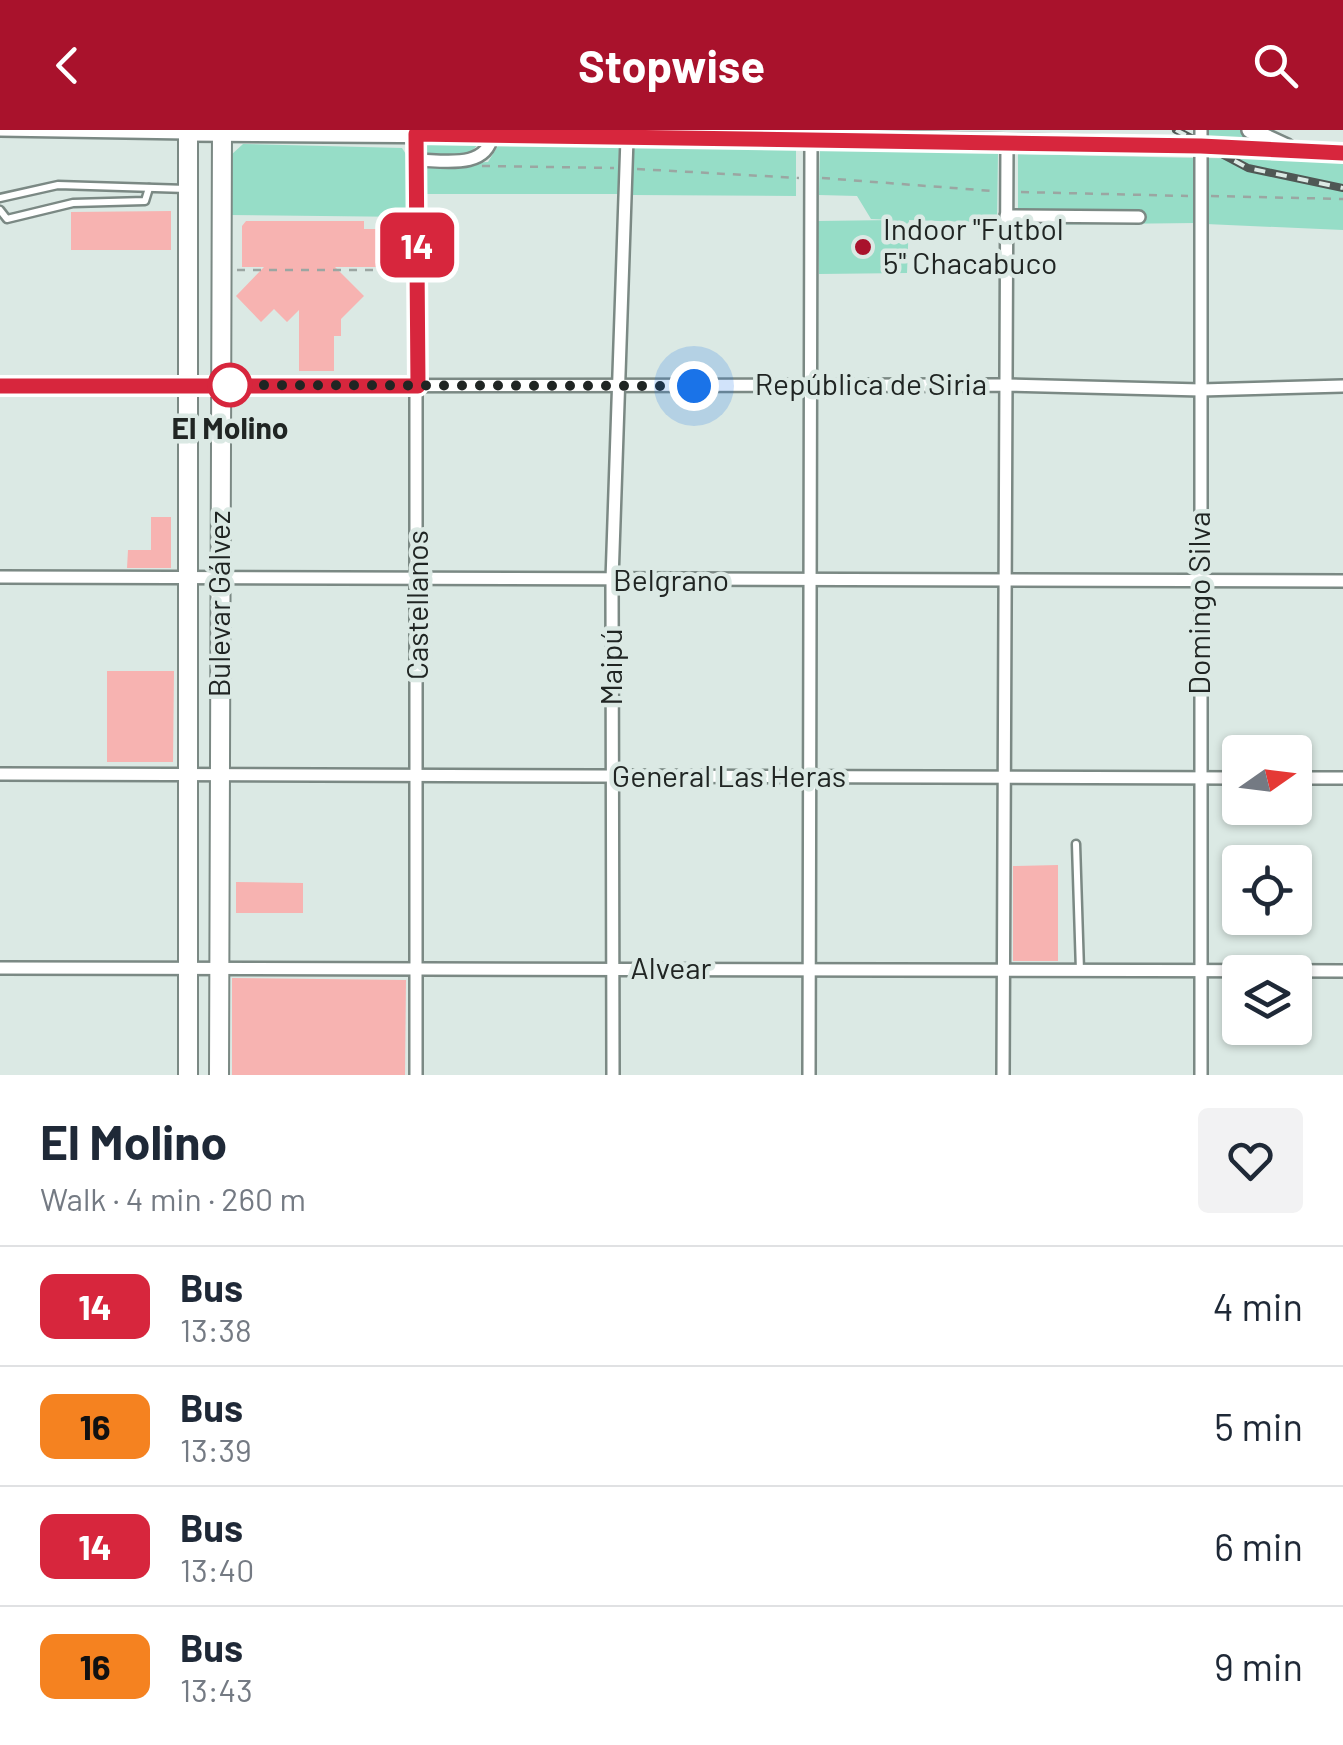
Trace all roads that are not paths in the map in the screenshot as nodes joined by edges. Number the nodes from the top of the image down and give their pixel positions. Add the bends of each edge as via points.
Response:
1 (0, 130) edge
2 (1250, 130) edge
3 (188, 132) edge
4 (222, 132) edge
5 (492, 133) edge
6 (416, 134) junction
7 (770, 134) edge
8 (627, 138) junction
9 (1201, 138) edge
10 (810, 139) junction
11 (1007, 144) junction
12 (1305, 152) junction
13 (1343, 153) edge
14 (416, 160) junction
15 (149, 188) junction
16 (188, 189) junction
17 (0, 198) edge
18 (0, 210) edge
19 (1006, 216) junction
20 (1139, 217) dead end
21 (2, 221) edge
22 (220, 385) junction
23 (1004, 385) junction
24 (0, 386) edge
25 (190, 386) junction
26 (418, 386) junction
27 (616, 386) junction
28 (810, 386) junction
29 (1343, 386) edge
30 (1200, 390) junction
31 (0, 577) edge
32 (189, 577) junction
33 (221, 577) junction
34 (418, 580) junction
35 (612, 580) junction
36 (1002, 580) junction
37 (1200, 580) junction
38 (1343, 580) edge
39 (808, 582) junction
40 (0, 774) edge
41 (218, 776) junction
42 (416, 776) junction
43 (613, 776) junction
44 (188, 777) junction
45 (808, 777) junction
46 (1002, 777) junction
47 (1200, 778) junction
48 (1222, 778) edge
49 (1312, 778) edge
50 (1343, 778) edge
51 (1076, 844) dead end
52 (0, 968) edge
53 (187, 968) junction
54 (219, 968) junction
55 (614, 969) junction
56 (416, 970) junction
57 (808, 970) junction
58 (1002, 970) junction
59 (1080, 971) junction
60 (1343, 971) edge
61 (1201, 972) junction
62 (188, 1075) edge
63 (219, 1075) edge
64 (416, 1075) edge
65 (612, 1075) edge
66 (808, 1075) edge
67 (1003, 1075) edge
68 (1201, 1075) edge

1 - 3 street
2 - 12 street
3 - 4 street
3 - 16 main road, Bulevar Gálvez
4 - 6 street
4 - 22 main road, Bulevar Gálvez
5 - 6 street
5 - 8 street
5 - 14 street via 477,158
6 - 14 street, Castellanos
7 - 8 street
7 - 10 street
8 - 27 street, Maipú
9 - 11 street
9 - 12 street
9 - 30 street, Domingo Silva
10 - 11 street
10 - 28 street
11 - 19 street
12 - 13 street
14 - 26 street, Castellanos
15 - 16 lane
15 - 17 lane via 52,186
15 - 21 lane via 145,200 73,203
16 - 25 main road, Bulevar Gálvez
18 - 21 lane
19 - 20 street
19 - 23 street
22 - 25 street, República de Siria
22 - 26 street, República de Siria
22 - 33 main road, Bulevar Gálvez
23 - 28 street, República de Siria
23 - 30 street, República de Siria
23 - 36 street
24 - 25 street, República de Siria
25 - 32 main road, Bulevar Gálvez
26 - 27 street, República de Siria
26 - 34 street, Castellanos
27 - 28 street, República de Siria
27 - 35 street, Maipú
28 - 39 street
29 - 30 street, República de Siria
30 - 37 street, Domingo Silva
31 - 32 street, Belgrano
32 - 33 street, Belgrano
32 - 44 main road, Bulevar Gálvez
33 - 34 street, Belgrano
33 - 41 main road, Bulevar Gálvez
34 - 35 street, Belgrano
34 - 42 street, Castellanos
35 - 39 street, Belgrano
35 - 43 street, Maipú
36 - 37 street, Belgrano
36 - 39 street, Belgrano
36 - 46 street
37 - 38 street, Belgrano
37 - 47 street, Domingo Silva
39 - 45 street
40 - 44 street, General Las Heras
41 - 42 street, General Las Heras
41 - 44 street, General Las Heras
41 - 54 main road, Bulevar Gálvez
42 - 43 street, General Las Heras
42 - 56 street, Castellanos
43 - 45 street, General Las Heras
43 - 55 street, Maipú
44 - 53 main road, Bulevar Gálvez
45 - 46 street, General Las Heras
45 - 57 street
46 - 47 street, General Las Heras
46 - 58 street
47 - 48 street, General Las Heras
47 - 61 street, Domingo Silva
49 - 50 street
51 - 59 lane
52 - 53 street, Alvear
53 - 54 street, Alvear
53 - 62 main road, Bulevar Gálvez
54 - 56 street, Alvear
54 - 63 main road, Bulevar Gálvez
55 - 56 street, Alvear
55 - 57 street, Alvear
55 - 65 street, Maipú
56 - 64 street, Castellanos
57 - 58 street, Alvear
57 - 66 street
58 - 59 street, Alvear
58 - 67 street
59 - 61 street, Alvear
60 - 61 street, Alvear
61 - 68 street, Domingo Silva

